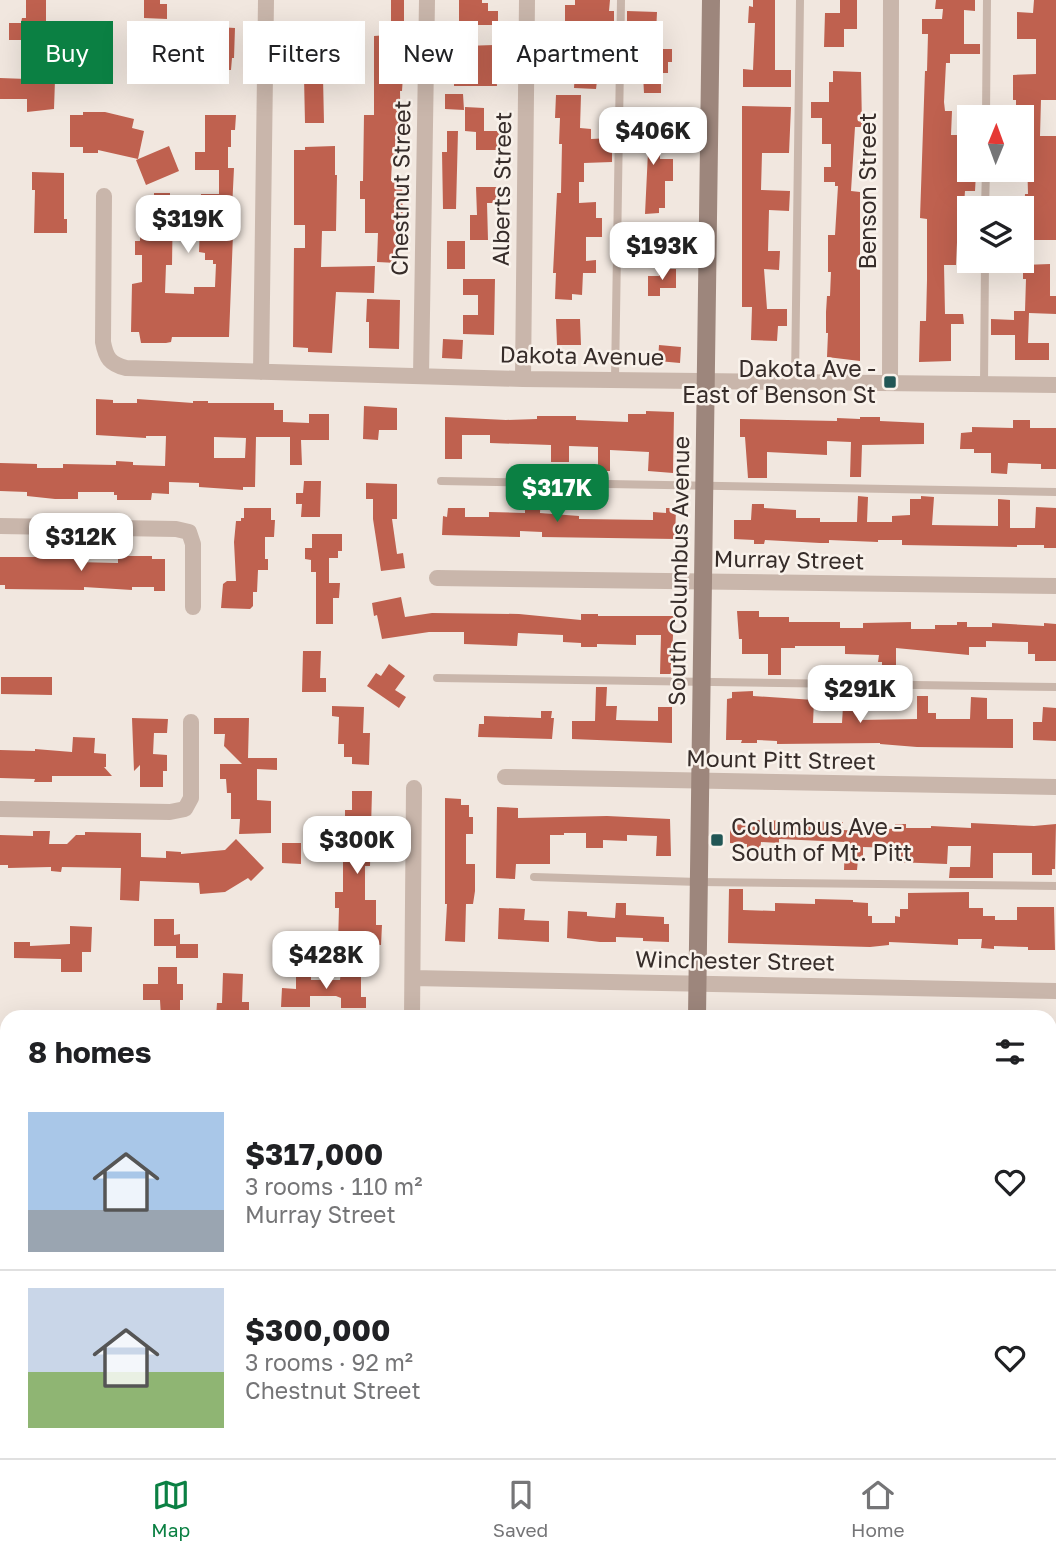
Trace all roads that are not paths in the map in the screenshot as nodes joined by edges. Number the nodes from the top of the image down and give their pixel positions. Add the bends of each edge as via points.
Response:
1 (266, 0) edge
2 (427, 0) edge
3 (527, 0) edge
4 (621, 0) edge
5 (711, 0) edge
6 (800, 0) edge
7 (891, 0) edge
8 (987, 0) edge
9 (986, 105) edge
10 (104, 196) dead end
11 (985, 273) edge
12 (261, 372) junction
13 (421, 376) junction
14 (523, 379) junction
15 (615, 379) junction
16 (707, 380) junction
17 (795, 381) junction
18 (890, 382) junction
19 (984, 384) junction
20 (1056, 385) edge
21 (442, 481) dead end
22 (705, 485) junction
23 (1056, 492) edge
24 (0, 526) edge
25 (437, 578) dead end
26 (703, 581) junction
27 (1056, 586) edge
28 (193, 607) dead end
29 (437, 678) dead end
30 (702, 681) junction
31 (1056, 687) edge
32 (191, 722) dead end
33 (505, 777) dead end
34 (701, 781) junction
35 (1056, 787) edge
36 (414, 788) dead end
37 (0, 808) edge
38 (534, 877) dead end
39 (699, 882) junction
40 (1056, 886) edge
41 (413, 978) junction
42 (697, 982) junction
43 (1056, 991) edge
44 (412, 1010) edge
45 (697, 1010) edge

1 - 12 street
2 - 13 street, Chestnut Street
3 - 14 street, Alberts Street
4 - 15 lane
5 - 16 main road, South Columbus Avenue
6 - 17 lane
7 - 18 street, Benson Street
8 - 9 lane
10 - 12 street, Dakota Avenue via 103,342 110,361 126,368
11 - 19 lane
12 - 13 street, Dakota Avenue
13 - 14 street, Dakota Avenue
14 - 15 street, Dakota Avenue
15 - 16 street, Dakota Avenue
16 - 17 street, Dakota Avenue
16 - 22 main road, South Columbus Avenue
17 - 18 street, Dakota Avenue
18 - 19 street, Dakota Avenue
19 - 20 street, Dakota Avenue
21 - 22 lane
22 - 23 lane
22 - 26 main road, South Columbus Avenue
24 - 28 street via 189,532
25 - 26 street, Murray Street
26 - 27 street, Murray Street
26 - 30 main road, South Columbus Avenue
29 - 30 lane
30 - 31 lane
30 - 34 main road, South Columbus Avenue
32 - 37 street via 189,804 184,808 170,812
33 - 34 street, Mount Pitt Street
34 - 35 street, Mount Pitt Street
34 - 39 main road, South Columbus Avenue
36 - 41 street
38 - 39 lane
39 - 40 lane
39 - 42 main road, South Columbus Avenue
41 - 42 street, Winchester Street
41 - 44 street
42 - 43 street, Winchester Street
42 - 45 main road, South Columbus Avenue

